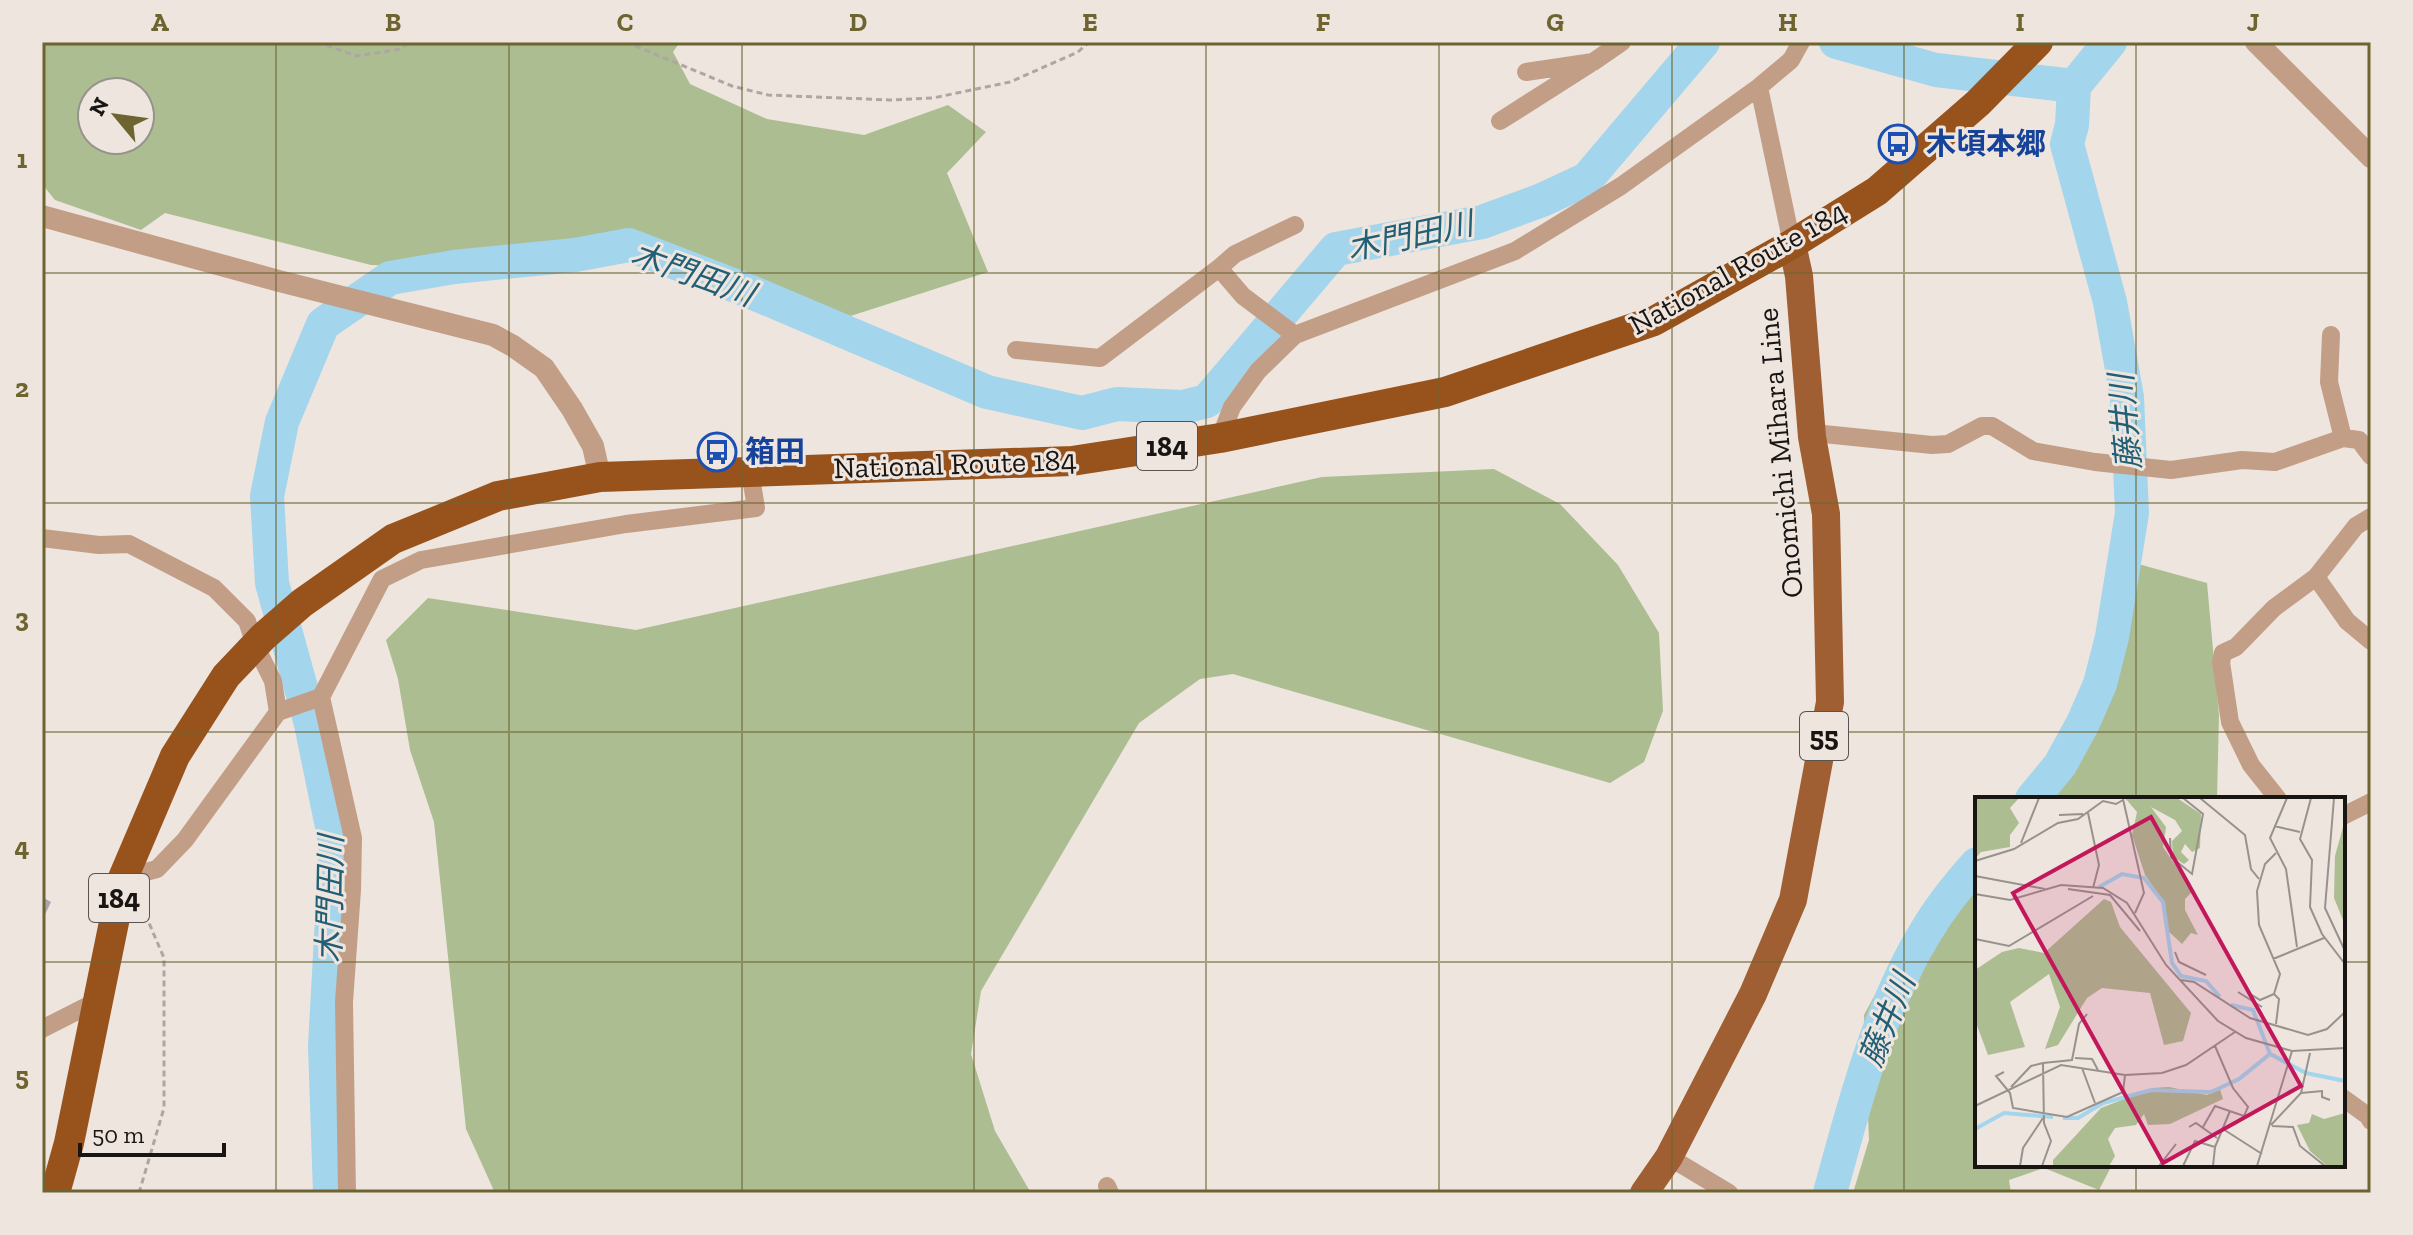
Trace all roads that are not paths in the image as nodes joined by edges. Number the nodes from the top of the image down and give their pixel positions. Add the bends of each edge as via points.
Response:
1 (1622, 42) edge
2 (1801, 42) edge
3 (2256, 42) edge
4 (2031, 49) edge
5 (1593, 62) junction
6 (1526, 72) dead end
7 (1759, 87) junction
8 (1500, 121) dead end
9 (2371, 157) edge
10 (42, 216) edge
11 (1295, 225) dead end
12 (1792, 244) junction
13 (1219, 268) junction
14 (1295, 335) junction
15 (2331, 335) dead end
16 (1016, 350) dead end
17 (1812, 437) junction
18 (1220, 438) junction
19 (2343, 438) junction
20 (2371, 456) edge
21 (750, 471) junction
22 (600, 477) junction
23 (2371, 517) edge
24 (42, 538) edge
25 (2316, 577) junction
26 (259, 641) junction
27 (2371, 641) edge
28 (321, 697) junction
29 (278, 712) junction
30 (2276, 797) edge
31 (2371, 802) edge
32 (2345, 815) edge
33 (123, 878) junction
34 (97, 1001) junction
35 (42, 1029) edge
36 (2345, 1099) edge
37 (2371, 1121) edge
38 (1669, 1157) junction
39 (55, 1193) edge
40 (347, 1193) edge
41 (1644, 1193) edge
42 (1729, 1193) edge

1 - 5 street
2 - 7 street via 1791,60
3 - 9 street
4 - 12 highway, National Route 184 / 184 via 1877,191
5 - 6 street
5 - 8 street
7 - 12 street
7 - 14 street via 1621,186 1515,251
10 - 22 street via 493,335 544,368 593,446
11 - 13 street via 1235,254
12 - 17 main road, Onomichi Mihara Line / 55
12 - 18 highway, National Route 184 / 184 via 1654,321 1445,392
13 - 14 street via 1243,296
13 - 16 street via 1100,358
14 - 18 street via 1258,371 1232,407
15 - 19 street via 2329,382
17 - 19 street via 1932,445 1992,426 2033,451 2171,470 2242,460 2275,462
17 - 38 main road, Onomichi Mihara Line / 55 via 1826,514 1830,702 1793,900 1753,994
18 - 21 highway, National Route 184 / 184 via 1072,461
19 - 20 street via 2359,440
21 - 22 highway, National Route 184 / 184
21 - 28 street via 756,508 626,524 421,560 382,579
22 - 26 highway, National Route 184 / 184 via 498,496 393,539 302,603
23 - 25 street via 2356,526
24 - 26 street via 129,544 214,588
25 - 27 street via 2347,621
25 - 30 street via 2223,653 2221,662 2230,722 2251,765
26 - 29 street
26 - 33 highway, National Route 184 / 184 via 226,676 175,756
28 - 29 street
28 - 40 street via 353,838 344,1002
29 - 33 street via 185,840 157,869
31 - 32 street
33 - 34 highway, National Route 184 / 184
34 - 35 street
34 - 39 highway, National Route 184 / 184
36 - 37 street
38 - 41 main road, Onomichi Mihara Line / 55
38 - 42 street

